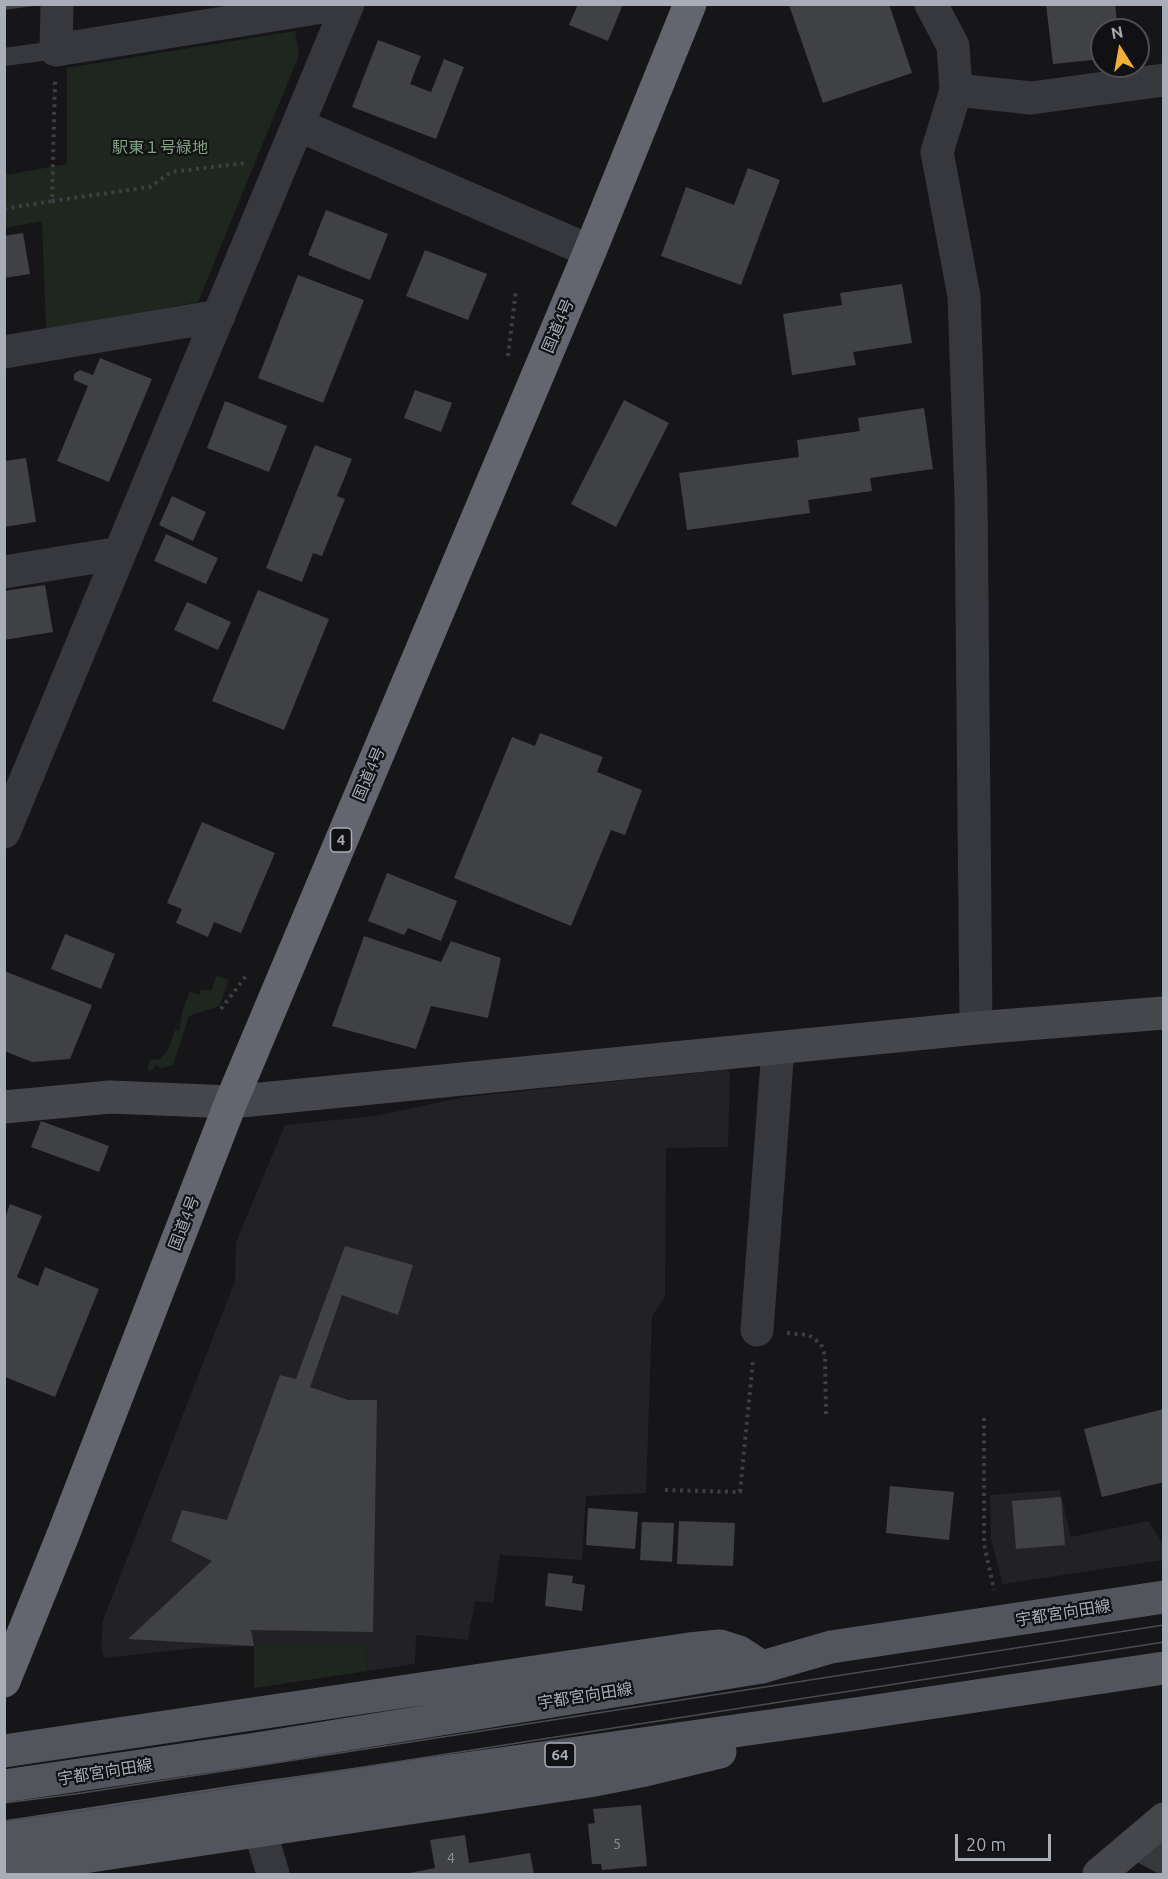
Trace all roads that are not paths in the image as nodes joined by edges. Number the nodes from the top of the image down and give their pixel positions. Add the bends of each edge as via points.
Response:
1 (57, 4) edge
2 (341, 4) edge
3 (348, 4) edge
4 (690, 4) edge
5 (931, 4) edge
6 (56, 50) junction
7 (4, 57) edge
8 (1164, 80) edge
9 (956, 90) junction
10 (298, 125) junction
11 (590, 251) junction
12 (219, 316) junction
13 (4, 352) edge
14 (120, 553) junction
15 (4, 572) edge
16 (15, 783) edge
17 (4, 832) edge
18 (1164, 1013) edge
19 (976, 1028) junction
20 (778, 1048) junction
21 (231, 1102) junction
22 (4, 1107) edge
23 (756, 1330) road end
24 (1164, 1598) edge
25 (762, 1667) junction
26 (1164, 1668) edge
27 (4, 1681) edge
28 (855, 1714) junction
29 (4, 1751) edge
30 (4, 1786) edge
31 (1164, 1819) edge
32 (260, 1830) junction
33 (4, 1837) edge
34 (1150, 1850) edge
35 (4, 1869) edge
36 (273, 1875) edge
37 (1099, 1875) edge

1 - 6 street
2 - 6 street
3 - 10 street
4 - 11 highway, 国道4号 / 4
5 - 9 street via 953,46
6 - 7 lane
8 - 9 street via 1030,98
9 - 19 street via 937,152 964,296 971,497
10 - 11 street
10 - 12 street
11 - 21 highway, 国道4号 / 4
12 - 13 street
12 - 14 street
14 - 15 street
14 - 16 street
16 - 17 street
18 - 19 street
19 - 20 street
20 - 21 street
20 - 23 street
21 - 22 street via 110,1097
21 - 27 highway, 国道4号 / 4
24 - 25 main road, 宇都宮向田線 via 831,1647
25 - 29 main road via 739,1652 720,1646 689,1648
25 - 30 main road, 宇都宮向田線
26 - 28 main road, 64
28 - 32 main road via 634,1773
28 - 33 main road, 64
31 - 34 street
32 - 35 main road
32 - 36 street
34 - 37 street

